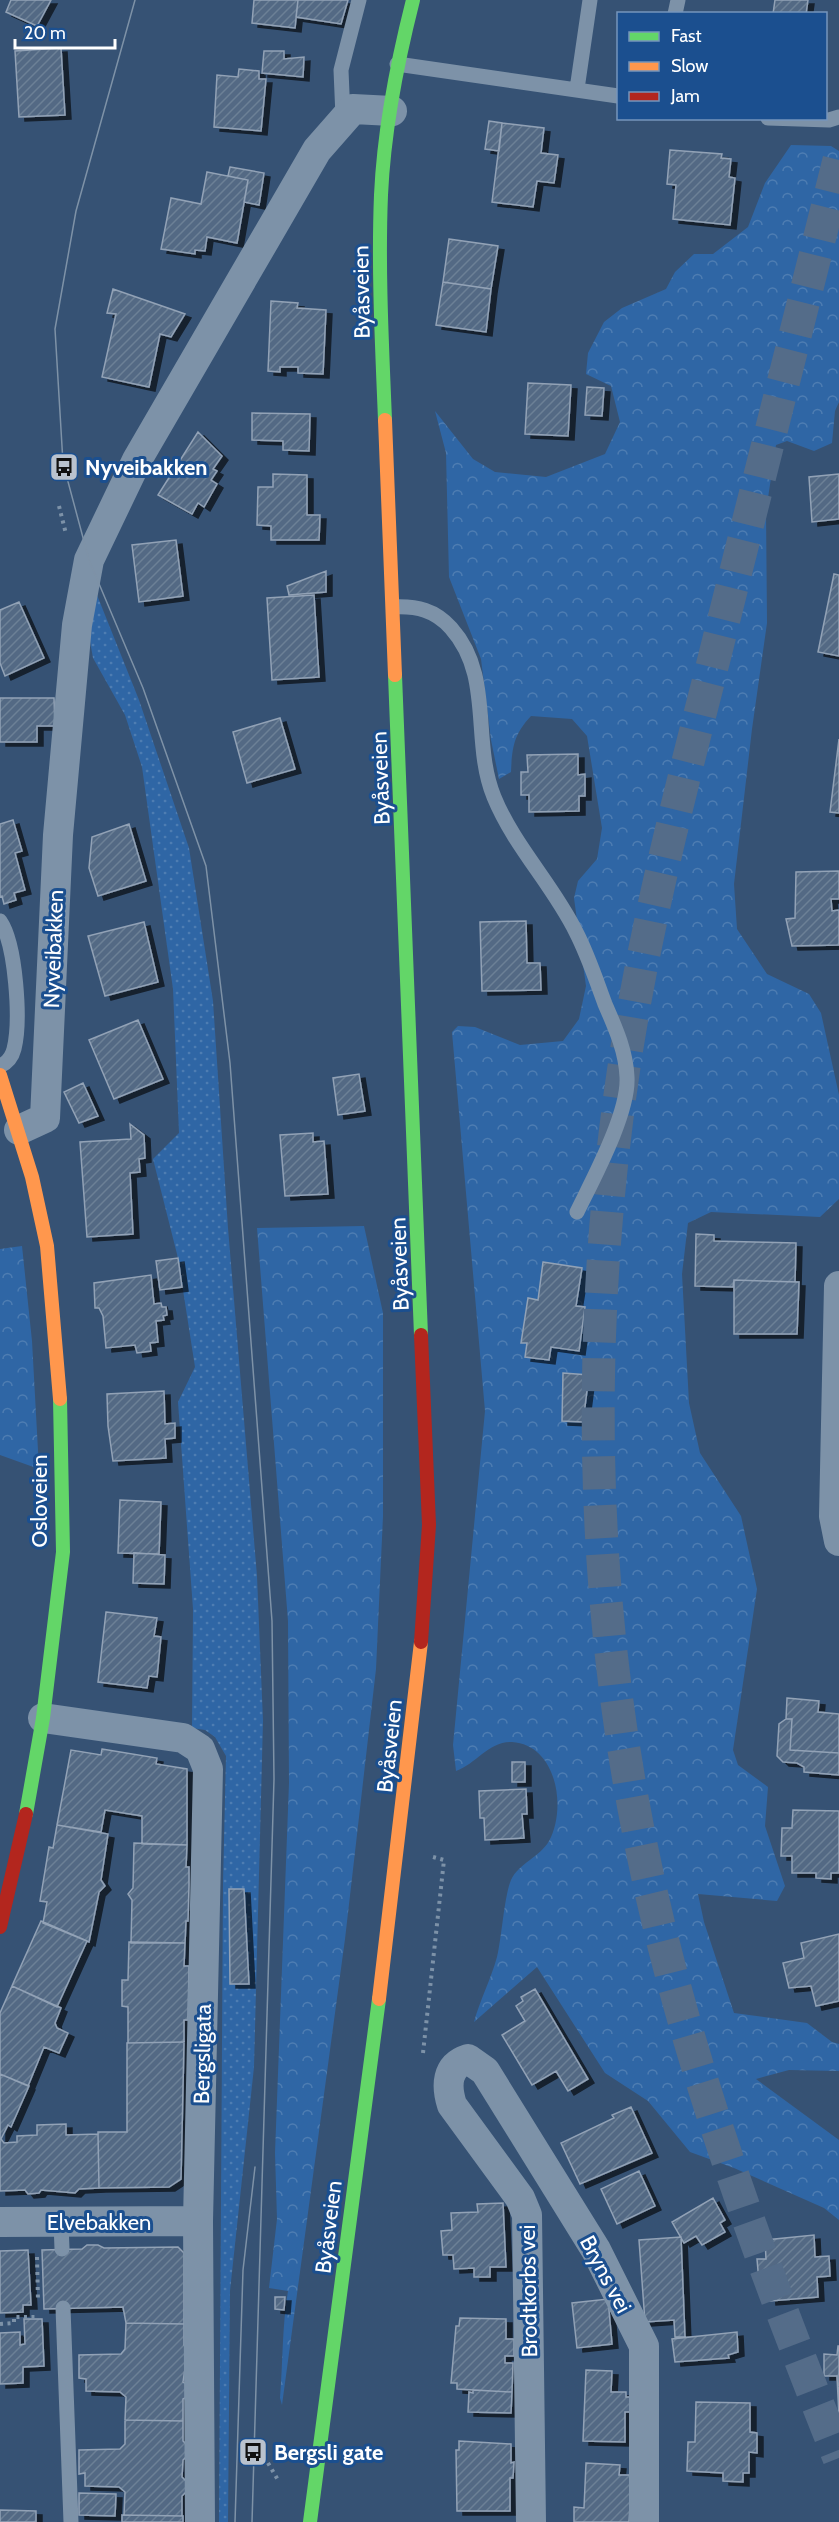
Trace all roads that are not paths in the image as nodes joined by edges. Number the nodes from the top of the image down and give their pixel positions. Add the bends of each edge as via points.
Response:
1 (359, 0) edge
2 (413, 0) edge
3 (590, 0) edge
4 (398, 64) junction
5 (577, 89) junction
6 (617, 96) edge
7 (392, 111) junction
8 (343, 120) junction
9 (394, 607) junction
10 (0, 921) edge
11 (0, 1066) edge
12 (0, 1075) edge
13 (19, 1130) junction
14 (577, 1212) dead end
15 (839, 1287) edge
16 (839, 1541) edge
17 (43, 1718) junction
18 (0, 1927) edge
19 (458, 2069) joint
20 (198, 2221) junction
21 (0, 2222) edge
22 (63, 2308) dead end
23 (71, 2522) edge
24 (200, 2522) edge
25 (310, 2522) edge
26 (531, 2522) edge
27 (644, 2522) edge

1 - 8 lane via 341,70
2 - 4 main road, Byåsveien
3 - 5 lane
4 - 5 lane
4 - 7 main road, Byåsveien
5 - 6 lane
7 - 8 street, Nyveibakken via 353,109
7 - 9 main road, Byåsveien via 381,193 381,312
8 - 13 street, Nyveibakken via 317,150 137,460 89,560 77,625 58,835 45,1118
9 - 14 lane via 416,606 434,613 451,628 471,660 478,685 484,761 494,796 576,932 621,1042 626,1099
9 - 25 main road, Byåsveien via 429,1525 420,1653 398,1852
10 - 11 lane via 14,956 16,1027 14,1050
12 - 13 main road, Osloveien
13 - 17 main road, Osloveien via 47,1246 60,1380 63,1552
15 - 16 street via 834,1516
17 - 18 main road, Osloveien
17 - 20 street, Bergsligata via 183,1738 200,1749 208,1769
19 - 26 street, Brodtkorbs vei via 447,2089 452,2105 520,2198 527,2215
19 - 27 street, Bryns vei via 485,2071 596,2250 644,2346
20 - 21 street, Elvebakken via 53,2231
20 - 24 street, Bergsligata
22 - 23 lane

